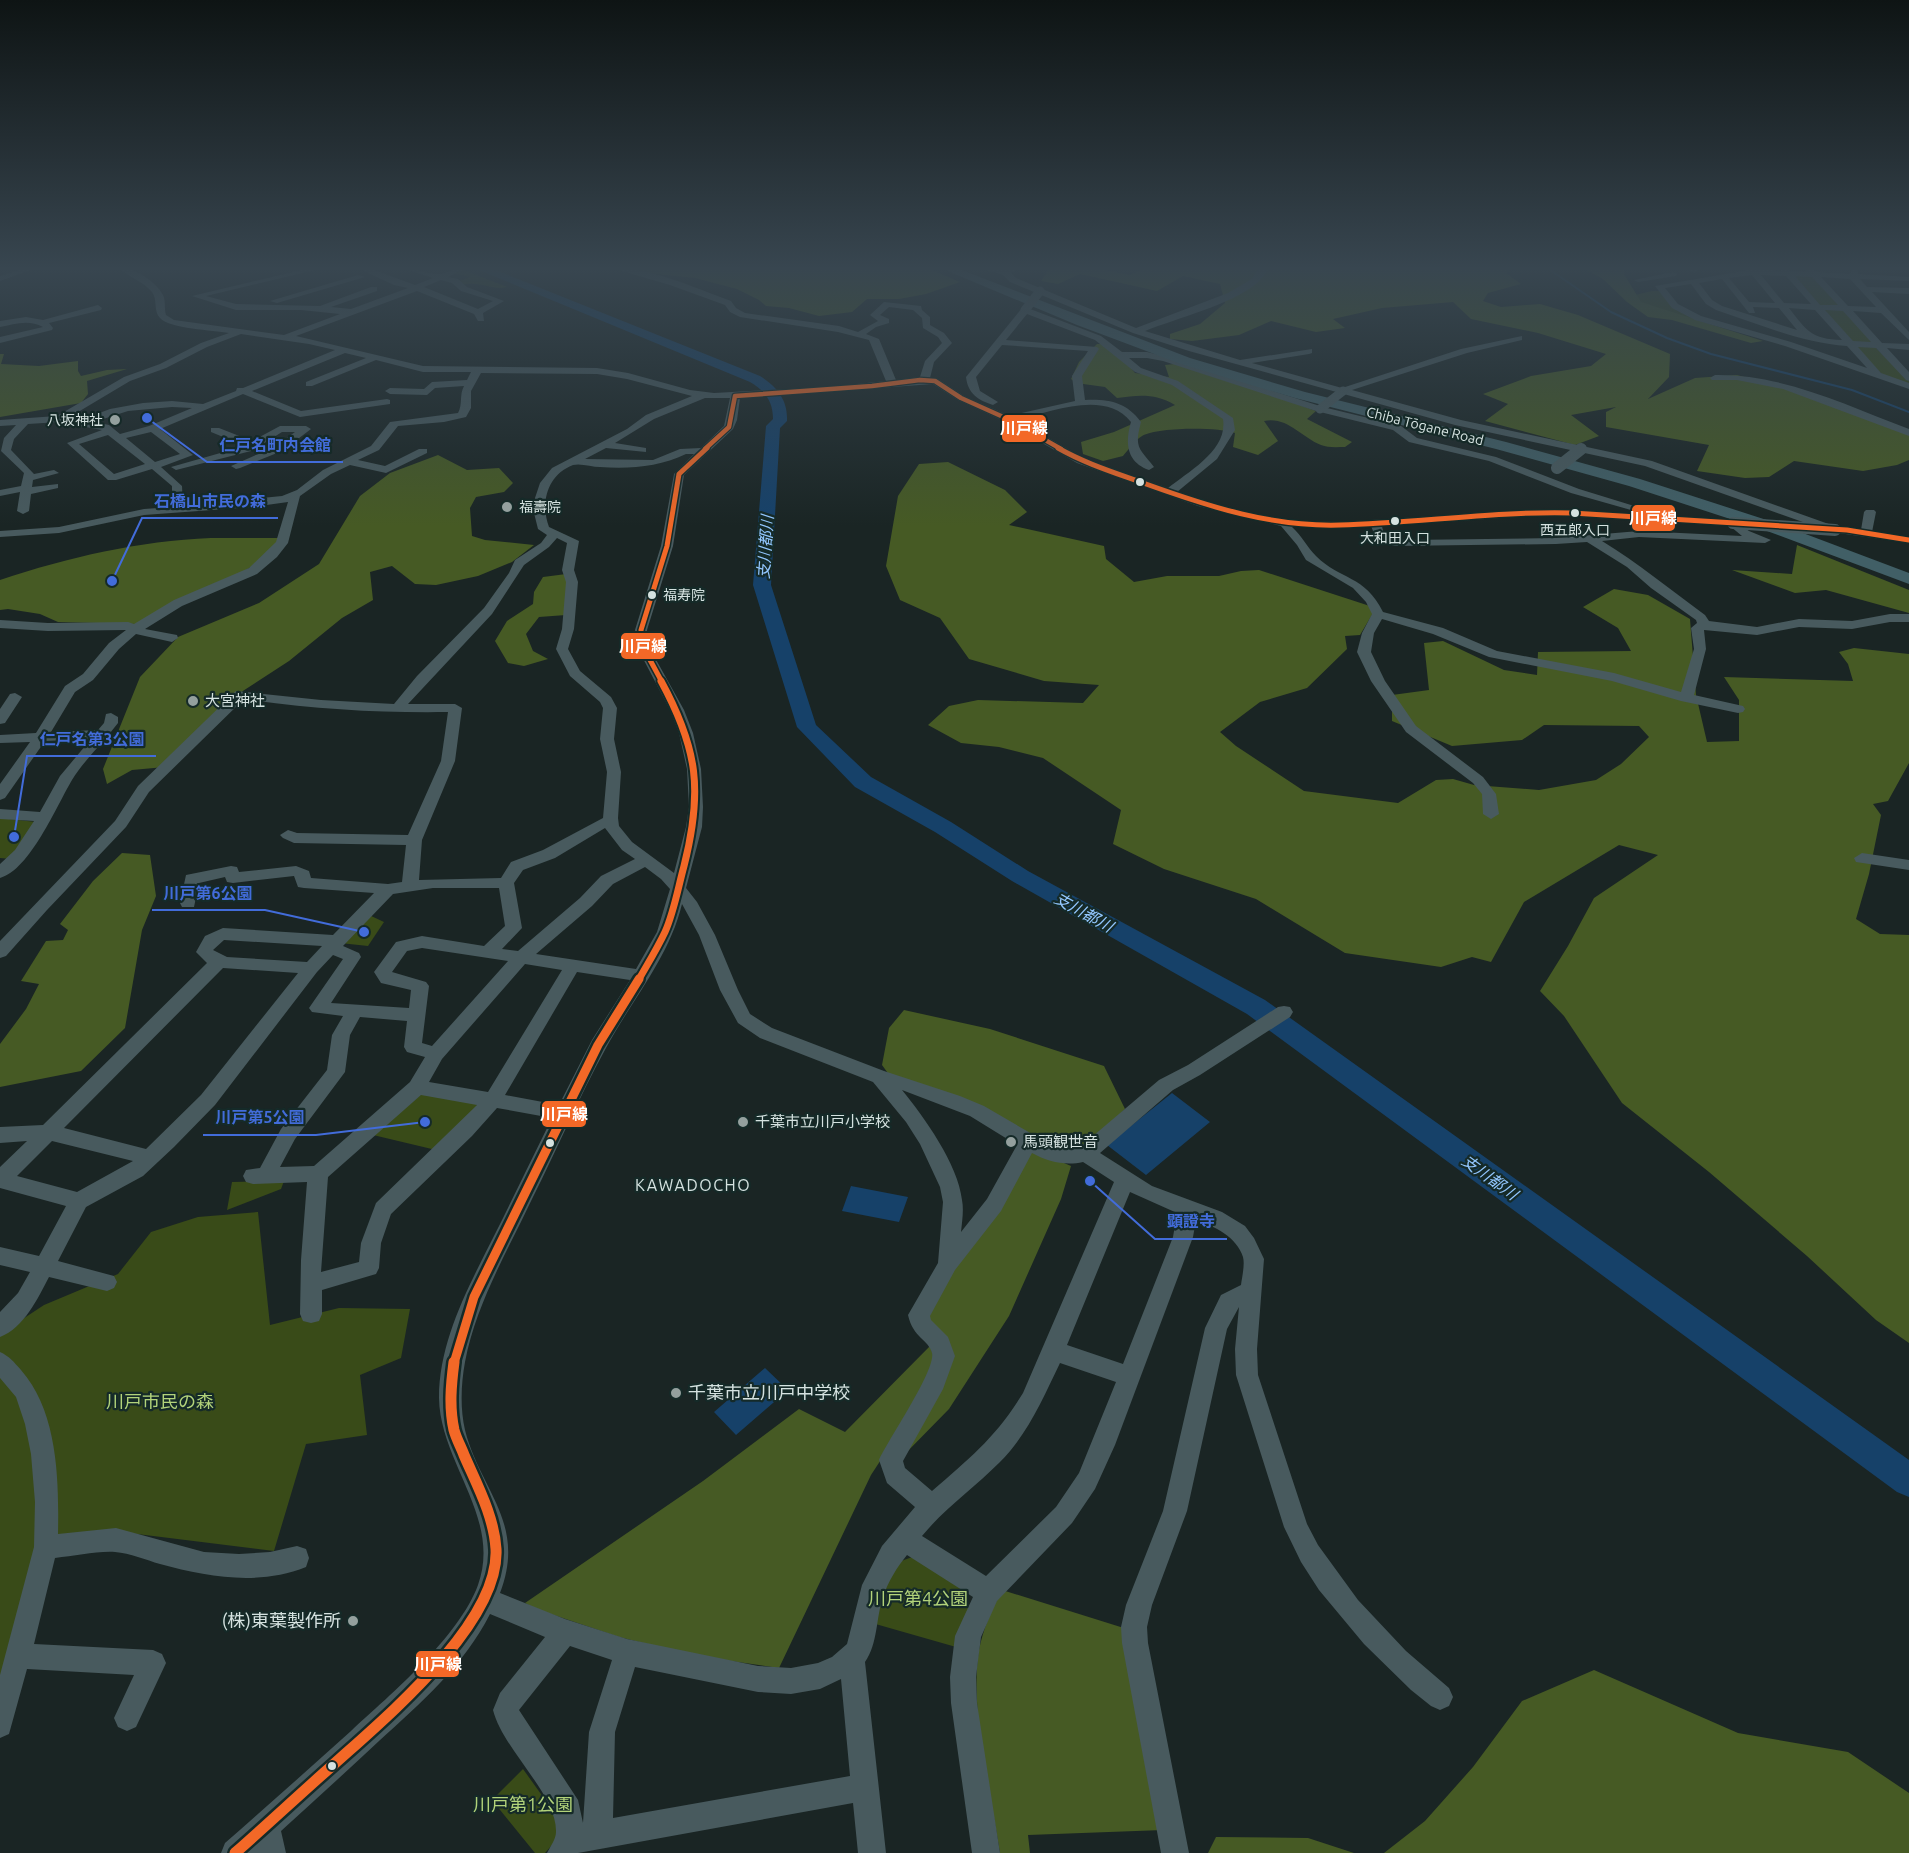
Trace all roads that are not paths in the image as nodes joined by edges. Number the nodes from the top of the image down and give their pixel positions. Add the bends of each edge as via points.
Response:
1 (187, 353) edge
2 (334, 353) edge
3 (356, 353) edge
4 (880, 353) edge
5 (935, 353) edge
6 (990, 353) edge
7 (1091, 353) edge
8 (1167, 353) edge
9 (1185, 353) edge
10 (1209, 353) edge
11 (1293, 353) edge
12 (1457, 353) edge
13 (1814, 353) edge
14 (1857, 353) edge
15 (1887, 353) edge
16 (1121, 355) joint
17 (373, 358) junction
18 (1237, 362) junction
19 (414, 367) junction
20 (477, 371) junction
21 (1715, 378) dead end
22 (1909, 378) edge
23 (925, 380) junction
24 (1891, 380) junction
25 (469, 383) junction
26 (892, 383) junction
27 (309, 384) dead end
28 (392, 384) junction
29 (1909, 386) edge
30 (240, 390) junction
31 (1343, 391) junction
32 (704, 395) junction
33 (735, 396) junction
34 (387, 402) junction
35 (1080, 404) junction
36 (203, 407) junction
37 (1320, 409) junction
38 (1013, 418) junction
39 (59, 419) junction
40 (24, 421) junction
41 (85, 422) junction
42 (398, 422) junction
43 (0, 423) edge
44 (153, 428) junction
45 (215, 430) dead end
46 (1909, 433) edge
47 (115, 434) junction
48 (605, 445) junction
49 (255, 446) junction
50 (1581, 449) junction
51 (642, 450) dead end
52 (703, 451) junction
53 (423, 452) dead end
54 (575, 460) junction
55 (347, 461) junction
56 (237, 466) dead end
57 (157, 469) junction
58 (54, 473) dead end
59 (1547, 479) junction
60 (1143, 482) junction
61 (27, 486) junction
62 (54, 486) dead end
63 (1170, 492) junction
64 (0, 493) edge
65 (295, 496) junction
66 (177, 508) junction
67 (23, 511) dead end
68 (1870, 512) dead end
69 (1668, 519) junction
70 (1376, 523) junction
71 (1733, 523) junction
72 (1287, 524) junction
73 (1835, 530) junction
74 (1866, 532) junction
75 (0, 534) edge
76 (554, 534) junction
77 (1591, 539) junction
78 (1909, 540) edge
79 (1909, 569) edge
80 (1909, 579) edge
81 (1378, 614) junction
82 (1909, 618) edge
83 (0, 624) edge
84 (1704, 624) junction
85 (134, 630) junction
86 (172, 638) dead end
87 (1686, 698) junction
88 (0, 701) edge
89 (397, 709) junction
90 (1738, 710) dead end
91 (111, 717) dead end
92 (0, 720) edge
93 (103, 734) junction
94 (41, 737) junction
95 (0, 739) edge
96 (0, 795) edge
97 (0, 814) edge
98 (1491, 814) dead end
99 (45, 817) junction
100 (602, 823) dead end
101 (288, 835) dead end
102 (414, 840) junction
103 (1862, 858) dead end
104 (645, 860) junction
105 (1909, 864) edge
106 (0, 873) edge
107 (506, 883) junction
108 (410, 887) junction
109 (677, 887) junction
110 (388, 889) junction
111 (188, 903) dead end
112 (333, 944) junction
113 (490, 950) junction
114 (0, 951) edge
115 (522, 957) junction
116 (219, 962) junction
117 (573, 965) junction
118 (311, 968) junction
119 (640, 976) junction
120 (355, 1010) junction
121 (1284, 1012) dead end
122 (418, 1015) junction
123 (436, 1054) junction
124 (880, 1077) junction
125 (417, 1087) junction
126 (492, 1101) junction
127 (564, 1113) junction
128 (48, 1132) junction
129 (0, 1135) edge
130 (1028, 1143) junction
131 (1086, 1154) junction
132 (150, 1158) junction
133 (318, 1174) junction
134 (0, 1179) edge
135 (1125, 1180) junction
136 (79, 1201) junction
137 (1188, 1209) junction
138 (0, 1256) edge
139 (948, 1264) junction
140 (42, 1268) junction
141 (107, 1282) dead end
142 (311, 1284) junction
143 (1250, 1292) junction
144 (311, 1314) dead end
145 (0, 1327) edge
146 (1054, 1351) junction
147 (0, 1362) edge
148 (1129, 1377) junction
149 (932, 1506) junction
150 (904, 1539) junction
151 (46, 1547) junction
152 (297, 1558) dead end
153 (988, 1592) junction
154 (484, 1599) junction
155 (564, 1632) junction
156 (627, 1652) junction
157 (20, 1656) junction
158 (852, 1658) junction
159 (1440, 1697) dead end
160 (127, 1718) dead end
161 (0, 1725) edge
162 (866, 1787) junction
163 (269, 1840) edge
164 (577, 1842) edge
165 (235, 1853) edge
166 (872, 1853) edge
167 (986, 1853) edge
168 (1175, 1853) edge

1 - 39 street via 127,379
2 - 30 street
3 - 17 street
4 - 26 street
5 - 23 street
6 - 38 street via 971,377 972,389 1012,410
7 - 35 street via 1077,376
8 - 80 highway, Chiba Tōgane Road via 1286,391 1657,489 1788,532
9 - 79 highway, Chiba Tōgane Road via 1319,393 1575,459 1813,532
10 - 18 street
11 - 18 street
12 - 31 street
13 - 24 street
14 - 24 street via 1872,371
15 - 22 street
16 - 37 street via 1165,359
16 - 63 street via 1138,370 1175,383 1224,414 1230,422 1219,450
17 - 19 street
17 - 27 street
18 - 31 street
19 - 20 street
19 - 28 street
20 - 25 street
20 - 32 street via 597,371
21 - 46 street via 1744,378 1776,385
23 - 26 street
23 - 38 street via 939,382 961,398
24 - 29 street
25 - 28 street via 432,385 427,392
25 - 42 street via 462,415
26 - 33 street
28 - 34 street
30 - 34 street via 300,414
30 - 36 street
31 - 37 street, bridge
31 - 50 street via 1459,423
32 - 33 street
32 - 48 street via 650,417
33 - 52 street via 729,427
34 - 42 street
35 - 38 street
35 - 60 street via 1102,402 1123,408 1136,422 1133,451 1150,465
36 - 41 street via 174,402 140,406 114,410
36 - 44 street
37 - 59 street via 1397,428 1413,440 1491,459
38 - 60 street via 1081,461
39 - 40 street
39 - 41 street
40 - 43 street
40 - 61 street via 9,438 6,451 28,472
41 - 47 street
42 - 55 street via 378,445
44 - 47 street
44 - 57 street via 188,455
45 - 49 street
47 - 57 street
47 - 57 street via 72,443 112,478
48 - 51 street
48 - 54 street
49 - 56 street via 280,429 306,429 278,449
49 - 57 street
50 - 59 street, bridge
50 - 73 street via 1648,463
52 - 54 street via 684,451 653,463
52 - 109 street via 682,469 677,480 667,546 641,630 644,647 677,710 692,760 696,807
53 - 55 street via 386,470
54 - 76 street via 551,474 539,498 541,521
55 - 65 street
57 - 66 street via 177,486
58 - 61 street
59 - 69 street
60 - 63 street
61 - 62 street
61 - 64 street
61 - 67 street
63 - 72 street via 1202,504
65 - 66 street via 253,504
65 - 85 street via 282,543 253,571 178,603
66 - 75 street via 59,530
68 - 74 street
69 - 70 street via 1546,512
69 - 71 street
70 - 72 street
70 - 77 street via 1379,538 1393,542 1462,544
71 - 73 street, bridge
71 - 77 street via 1764,540 1639,534
72 - 81 street via 1286,528 1309,556 1360,587
73 - 74 street
74 - 78 street
76 - 89 street via 519,563 488,611
76 - 104 street via 573,541 563,655 610,708 607,739 614,772 612,827
77 - 84 street via 1631,564 1698,615
81 - 87 street via 1438,631 1494,654 1614,677
81 - 98 street via 1364,652 1378,681 1411,729 1478,780 1489,794
82 - 84 street via 1852,625 1799,623 1756,631
83 - 85 street via 128,626
84 - 87 street via 1697,628 1700,649
85 - 86 street
85 - 94 street via 114,646 88,677 70,689
87 - 90 street
88 - 92 street via 15,698
89 - 102 street via 454,708 448,760
89 - 114 street via 297,703 241,694 143,789 121,824
91 - 93 street
93 - 94 street
93 - 99 street via 65,778
94 - 95 street
94 - 96 street
97 - 99 street
99 - 106 street via 21,854
100 - 107 street via 549,854 516,866
101 - 102 street
102 - 108 street
103 - 105 street
104 - 109 street
104 - 115 street via 607,880
107 - 108 street via 432,883
107 - 113 street via 514,928
108 - 110 street
109 - 119 street via 665,932
109 - 124 street via 707,935 744,1018 772,1036
110 - 111 street via 304,883 303,875 296,871 233,878 231,872 192,879
110 - 112 street
112 - 116 street via 216,935 204,952
112 - 118 street
112 - 120 street via 353,957 318,1008
113 - 115 street
113 - 122 street via 422,942 402,946 383,972 387,979 420,986
115 - 117 street
115 - 123 street
116 - 118 street
116 - 128 street
117 - 119 street
117 - 126 street
118 - 132 street via 208,1100
119 - 127 street via 598,1045
120 - 122 street
120 - 133 street via 340,1035 336,1072 259,1176
121 - 131 street via 1166,1085
122 - 123 street via 413,1047
123 - 125 street
124 - 130 street via 977,1111
124 - 139 street via 928,1140 950,1187 953,1202
125 - 126 street
125 - 133 street
126 - 127 street
126 - 142 street via 383,1209 370,1243 369,1268
127 - 154 street via 474,1297 452,1369 450,1415 454,1431 494,1532 496,1563
128 - 129 street
128 - 132 street
128 - 134 street
130 - 131 street via 1068,1158
130 - 139 street via 994,1205
131 - 135 street
132 - 136 street via 136,1170
133 - 142 street
134 - 136 street
135 - 137 street
135 - 146 street
136 - 140 street
137 - 143 street via 1215,1218 1238,1232 1247,1244 1254,1259
137 - 148 street via 1183,1237
138 - 140 street
139 - 149 street via 918,1321 940,1344 944,1356 935,1382 891,1460 895,1475
140 - 141 street
140 - 145 street via 26,1300
142 - 144 street
143 - 159 street via 1247,1375 1290,1503 1291,1518 1309,1556 1329,1584 1418,1681
143 - 168 street via 1229,1302 1216,1328 1175,1510 1134,1627
146 - 148 street
146 - 149 street via 1014,1428 992,1454
147 - 151 street via 25,1390 36,1424 47,1502
148 - 153 street via 1087,1481 1064,1515
149 - 150 street
150 - 153 street
150 - 158 street via 880,1574 866,1610 861,1643
151 - 152 street via 116,1540 204,1564 260,1564
151 - 157 street
153 - 167 street via 968,1636 963,1677
154 - 155 street
154 - 163 street via 452,1649
155 - 156 street
155 - 164 street via 506,1710 568,1810
156 - 158 street via 791,1681 820,1676
156 - 164 street via 602,1732
157 - 160 street via 153,1663
157 - 161 street
158 - 162 street
162 - 164 street
162 - 166 street
163 - 165 street

